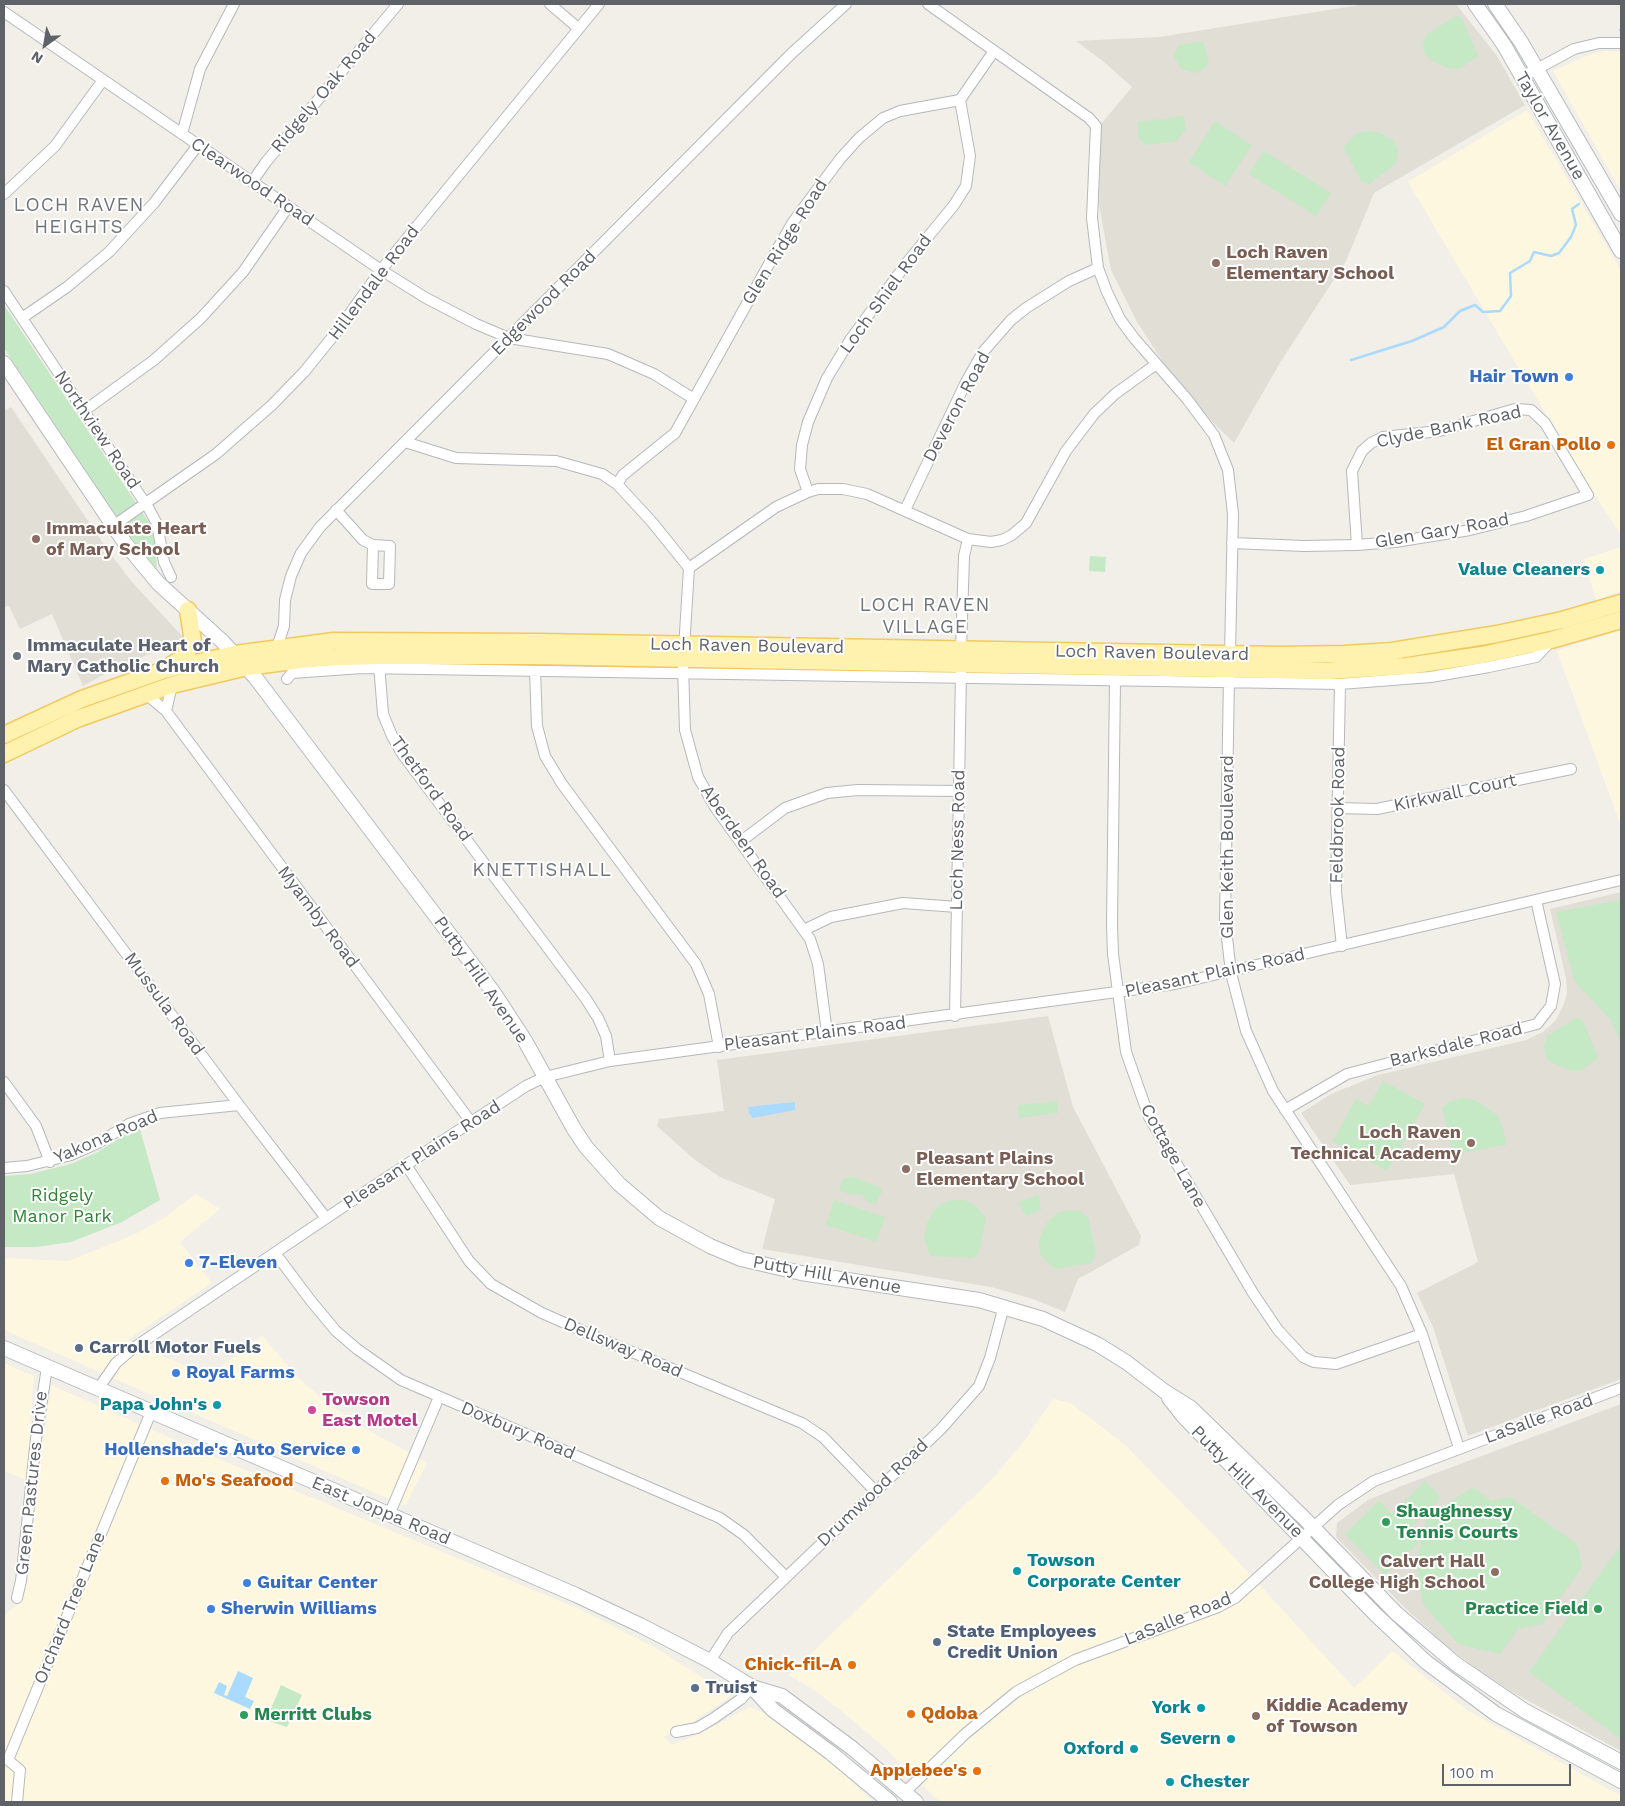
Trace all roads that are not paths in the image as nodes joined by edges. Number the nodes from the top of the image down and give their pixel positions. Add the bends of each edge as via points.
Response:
1 (234, 4) edge
2 (398, 4) edge
3 (550, 4) edge
4 (599, 4) edge
5 (846, 4) edge
6 (928, 4) edge
7 (1475, 4) edge
8 (1495, 4) edge
9 (4, 12) edge
10 (578, 28) junction
11 (1621, 43) edge
12 (994, 51) junction
13 (1536, 68) junction
14 (1522, 77) junction
15 (104, 80) junction
16 (960, 100) junction
17 (182, 134) junction
18 (198, 145) junction
19 (1573, 166) junction
20 (252, 182) junction
21 (4, 194) edge
22 (288, 207) junction
23 (1621, 213) edge
24 (1621, 251) edge
25 (1098, 268) junction
26 (381, 270) junction
27 (4, 291) edge
28 (22, 318) junction
29 (509, 338) junction
30 (4, 363) edge
31 (1155, 365) junction
32 (694, 399) junction
33 (84, 411) junction
34 (405, 442) junction
35 (617, 484) junction
36 (808, 492) junction
37 (1588, 494) joint
38 (146, 504) junction
39 (336, 510) junction
40 (905, 510) junction
41 (113, 526) junction
42 (968, 539) junction
43 (1232, 543) junction
44 (373, 545) dead end
45 (1357, 545) junction
46 (689, 568) junction
47 (171, 576) dead end
48 (1621, 603) edge
49 (188, 610) junction
50 (1621, 620) edge
51 (284, 626) junction
52 (1551, 640) junction
53 (285, 646) junction
54 (235, 654) junction
55 (684, 659) junction
56 (379, 662) junction
57 (961, 664) junction
58 (247, 667) junction
59 (1230, 669) junction
60 (164, 670) junction
61 (535, 671) junction
62 (287, 679) dead end
63 (1116, 681) junction
64 (1340, 684) junction
65 (172, 685) junction
66 (146, 694) junction
67 (166, 711) junction
68 (4, 735) edge
69 (4, 754) edge
70 (1571, 769) dead end
71 (4, 790) edge
72 (959, 791) junction
73 (1338, 808) junction
74 (740, 842) junction
75 (1621, 880) edge
76 (1536, 900) junction
77 (957, 907) junction
78 (804, 930) junction
79 (1342, 946) junction
80 (1231, 973) junction
81 (1118, 993) junction
82 (955, 1016) junction
83 (827, 1033) junction
84 (719, 1047) junction
85 (610, 1061) junction
86 (545, 1077) junction
87 (4, 1082) edge
88 (239, 1105) junction
89 (1285, 1110) junction
90 (471, 1122) junction
91 (50, 1162) junction
92 (406, 1165) junction
93 (4, 1168) edge
94 (326, 1218) junction
95 (275, 1254) junction
96 (1004, 1306) junction
97 (1422, 1334) junction
98 (4, 1348) edge
99 (47, 1367) junction
100 (1621, 1388) edge
101 (98, 1389) junction
102 (439, 1397) junction
103 (151, 1412) junction
104 (1459, 1448) junction
105 (875, 1491) junction
106 (389, 1515) junction
107 (1307, 1532) junction
108 (786, 1577) junction
109 (17, 1598) dead end
110 (710, 1661) junction
111 (752, 1686) junction
112 (676, 1732) dead end
113 (1621, 1762) edge
114 (1621, 1781) edge
115 (905, 1792) junction
116 (17, 1802) edge
117 (891, 1802) edge
118 (916, 1802) edge

1 - 17 street via 200,69
2 - 20 street, Ridgely Oak Road
3 - 10 street
4 - 10 street, Hillendale Road
5 - 29 street, Edgewood Road via 791,54
6 - 12 street
7 - 14 street, Taylor Avenue
8 - 13 street, Taylor Avenue
9 - 15 street, Clearwood Road
10 - 26 street, Hillendale Road
11 - 13 street via 1599,43 1573,50
12 - 16 street
12 - 25 street, Glen Keith Boulevard via 1096,126 1092,218
13 - 14 street
13 - 23 street, Taylor Avenue
14 - 19 street, Taylor Avenue
15 - 17 street, Clearwood Road
15 - 21 street via 55,146
16 - 32 street, Glen Ridge Road via 900,110 883,118 840,159 778,247
16 - 36 street, Loch Shiel Road via 970,156 966,186 850,340 827,378 802,445 800,469
17 - 18 street, Clearwood Road
18 - 20 street, Clearwood Road
18 - 28 street via 154,203 109,252
19 - 23 street via 1589,179 1604,206 1614,213
19 - 24 street, Taylor Avenue
20 - 22 street, Clearwood Road
22 - 26 street, Clearwood Road
22 - 33 street via 243,272 201,318 154,360
25 - 31 street, Glen Keith Boulevard via 1120,319
25 - 40 street, Deveron Road via 1069,281 1026,308 983,352
26 - 29 street, Clearwood Road via 443,308
26 - 38 street, Hillendale Road via 320,354 272,405 216,454
27 - 28 street, Northview Road
28 - 33 street, Northview Road
29 - 32 street, Clearwood Road via 608,354 654,374
29 - 34 street, Edgewood Road
30 - 41 street, Putty Hill Avenue
31 - 42 street via 1101,407 1076,435 1033,515 1020,530 991,542
31 - 43 street, Glen Keith Boulevard via 1202,417 1222,451 1232,493
32 - 35 street, Glen Ridge Road via 675,433
33 - 38 street, Northview Road
34 - 35 street via 471,460 556,460 585,468
34 - 39 street, Edgewood Road
35 - 46 street
36 - 40 street via 828,489 855,491
36 - 46 street via 776,507
37 - 45 street, Glen Gary Road via 1526,516 1470,530
37 - 45 street, Clyde Bank Road via 1545,423 1531,410 1515,409 1439,431 1383,437 1362,451 1352,471
38 - 41 street, Hillendale Road
38 - 47 street, Northview Road via 157,524 164,562
39 - 44 street via 363,540
39 - 51 street, Edgewood Road via 308,542 295,565 287,588
40 - 42 street
41 - 49 street, Putty Hill Avenue via 147,571
42 - 57 street, Loch Ness Road via 964,556
43 - 45 street, Glen Gary Road
43 - 59 street, Glen Keith Boulevard
46 - 55 street, Aberdeen Road
48 - 59 main road, Loch Raven Boulevard via 1497,634 1392,651
49 - 54 street, Putty Hill Avenue
49 - 60 main road via 193,638 191,647 184,657
50 - 52 main road, Loch Raven Boulevard
51 - 53 street, Edgewood Road
51 - 53 street, Edgewood Road
52 - 59 main road, Loch Raven Boulevard via 1482,655 1407,666 1327,671
52 - 64 street, Loch Raven Boulevard via 1536,657 1489,667 1431,677
53 - 54 main road, Loch Raven Boulevard
53 - 55 main road, Loch Raven Boulevard via 372,640
54 - 58 street, Putty Hill Avenue
54 - 60 main road, Loch Raven Boulevard
55 - 56 main road, Loch Raven Boulevard
55 - 57 main road, Loch Raven Boulevard
55 - 57 street, Loch Raven Boulevard
55 - 61 street, Loch Raven Boulevard
55 - 74 street, Aberdeen Road via 683,715 693,762 706,792
56 - 58 main road, Loch Raven Boulevard via 308,659
56 - 61 street, Loch Raven Boulevard
56 - 62 street, Loch Raven Boulevard via 292,673
56 - 85 street, Thetford Road via 383,714 396,742 586,998 606,1036
57 - 59 main road, Loch Raven Boulevard
57 - 63 street, Loch Raven Boulevard
57 - 72 street, Loch Ness Road
58 - 65 main road, Loch Raven Boulevard
58 - 86 street, Putty Hill Avenue via 494,993
59 - 63 street, Loch Raven Boulevard
59 - 64 street, Loch Raven Boulevard
59 - 80 street, Glen Keith Boulevard via 1225,900
60 - 68 main road, Loch Raven Boulevard via 82,699
61 - 84 street via 537,726 545,756 562,784 696,964 709,994
63 - 81 street, Cottage Lane via 1112,924
64 - 73 street, Feldbrook Road
65 - 66 main road, Loch Raven Boulevard
65 - 67 street
66 - 67 street, Myamby Road
66 - 69 main road, Loch Raven Boulevard via 77,719
67 - 90 street, Myamby Road
70 - 73 street, Kirkwall Court via 1377,809
71 - 88 street, Mussula Road
72 - 74 street via 858,790 827,793 785,808
72 - 77 street, Loch Ness Road
73 - 79 street, Feldbrook Road via 1336,892
74 - 78 street, Aberdeen Road
75 - 76 street, Pleasant Plains Road
76 - 79 street, Pleasant Plains Road
76 - 89 street, Barksdale Road via 1555,984 1551,1006 1537,1024 1347,1074
77 - 78 street via 902,903 831,917
77 - 82 street, Loch Ness Road
78 - 83 street, Aberdeen Road via 818,964
79 - 80 street, Pleasant Plains Road
80 - 81 street, Pleasant Plains Road
80 - 89 street, Glen Keith Boulevard via 1250,1043
81 - 82 street, Pleasant Plains Road
81 - 97 street, Cottage Lane via 1126,1052 1149,1117 1278,1330 1304,1357 1325,1364 1336,1364
82 - 83 street, Pleasant Plains Road
83 - 84 street, Pleasant Plains Road
84 - 85 street, Pleasant Plains Road
85 - 86 street, Pleasant Plains Road
86 - 90 street, Pleasant Plains Road
86 - 96 street, Putty Hill Avenue via 581,1140 619,1184 659,1218 710,1246 741,1259 783,1270
87 - 91 street via 36,1126
88 - 91 street, Yakona Road via 160,1113 141,1119 80,1152
88 - 94 street, Mussula Road
89 - 97 street, Glen Keith Boulevard via 1385,1259 1411,1305
90 - 92 street, Pleasant Plains Road
91 - 93 street, Yakona Road
92 - 94 street, Pleasant Plains Road
92 - 105 street, Dellsway Road via 470,1261 491,1284 542,1313 600,1339 802,1423 823,1438
94 - 95 street, Pleasant Plains Road
95 - 101 street, Pleasant Plains Road via 127,1353
95 - 102 street, Doxbury Road via 336,1331 401,1380
96 - 105 street, Drumwood Road via 979,1386 941,1428
96 - 107 street, Putty Hill Avenue via 1052,1322 1126,1362 1164,1391 1184,1417
97 - 104 street, Glen Keith Boulevard
98 - 99 street, East Joppa Road
99 - 101 street, East Joppa Road
99 - 109 street, Green Pastures Drive
100 - 104 street, LaSalle Road
101 - 103 street, East Joppa Road
102 - 106 street
102 - 108 street, Doxbury Road via 720,1518 744,1535
103 - 106 street, East Joppa Road
103 - 116 street, Orchard Tree Lane via 8,1760 20,1770
104 - 107 street, LaSalle Road via 1374,1481 1338,1505
105 - 108 street, Drumwood Road
106 - 110 street, East Joppa Road via 601,1606
107 - 113 street, Putty Hill Avenue via 1456,1664 1525,1711
107 - 114 street, Putty Hill Avenue via 1398,1638 1445,1677 1496,1714
107 - 115 street, LaSalle Road via 1235,1598 1089,1654 1016,1692 982,1718
108 - 110 street, Drumwood Road via 728,1633
110 - 111 street, East Joppa Road
111 - 112 street via 741,1699 714,1718 697,1728
111 - 115 street, East Joppa Road via 782,1696
111 - 117 street, East Joppa Road via 773,1710
115 - 117 street
115 - 118 street, East Joppa Road

